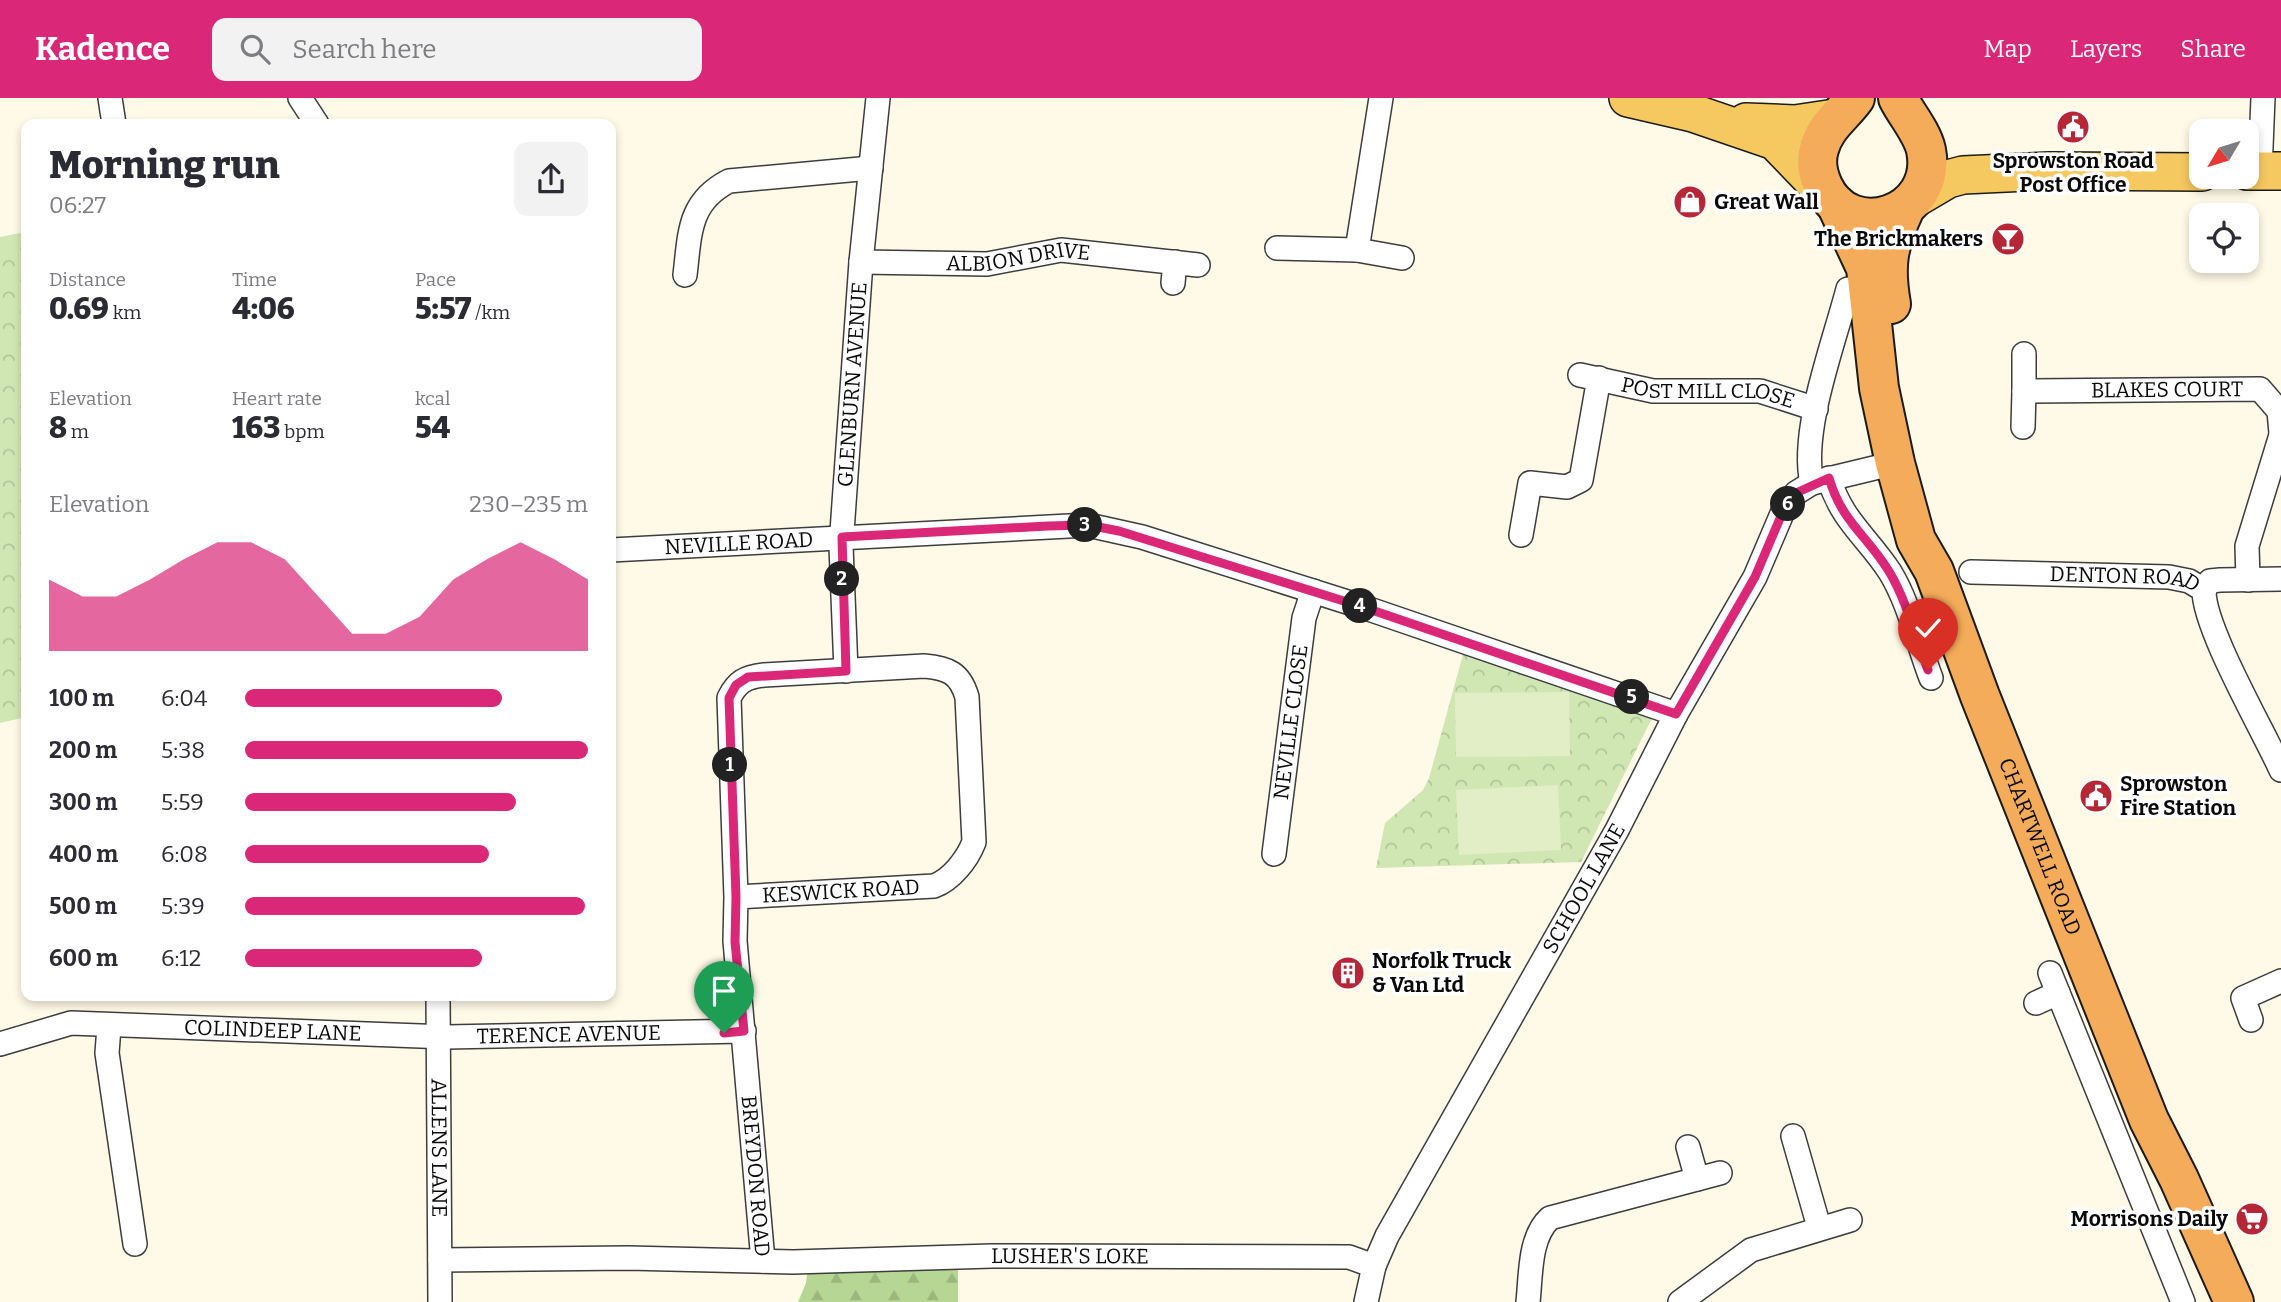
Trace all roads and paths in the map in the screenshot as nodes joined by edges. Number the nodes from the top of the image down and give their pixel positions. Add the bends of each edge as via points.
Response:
1 (110, 98) edge
2 (300, 98) edge
3 (878, 98) edge
4 (1381, 98) edge
5 (1628, 98) edge
6 (2263, 98) edge
7 (1845, 109) edge
8 (1693, 113) junction
9 (1908, 116) edge
10 (113, 119) edge
11 (314, 119) edge
12 (872, 168) junction
13 (2050, 171) junction
14 (2263, 171) edge
15 (2189, 172) edge
16 (1832, 200) junction
17 (1909, 204) junction
18 (1277, 248) dead end
19 (1357, 250) junction
20 (1402, 258) dead end
21 (861, 262) junction
22 (1198, 265) dead end
23 (685, 275) dead end
24 (1848, 289) dead end
25 (2024, 354) dead end
26 (2024, 391) junction
27 (1815, 409) junction
28 (2023, 427) dead end
29 (2281, 434) edge
30 (1895, 463) junction
31 (1821, 481) junction
32 (1521, 535) dead end
33 (842, 537) junction
34 (616, 550) edge
35 (1934, 571) junction
36 (1972, 572) dead end
37 (2281, 579) edge
38 (2248, 580) junction
39 (2204, 590) junction
40 (1313, 591) junction
41 (846, 671) junction
42 (1931, 678) dead end
43 (1676, 714) junction
44 (2281, 770) edge
45 (1274, 854) dead end
46 (736, 897) junction
47 (2281, 981) edge
48 (438, 1001) edge
49 (2036, 1003) dead end
50 (2250, 1020) dead end
51 (109, 1027) junction
52 (744, 1031) junction
53 (437, 1037) junction
54 (0, 1044) edge
55 (2149, 1120) junction
56 (1793, 1136) dead end
57 (1688, 1147) dead end
58 (1720, 1173) dead end
59 (1697, 1179) junction
60 (1850, 1220) dead end
61 (1819, 1227) junction
62 (135, 1244) dead end
63 (440, 1260) junction
64 (763, 1261) junction
65 (1374, 1266) junction
66 (440, 1302) edge
67 (1366, 1302) edge
68 (1528, 1302) edge
69 (1681, 1302) edge
70 (2183, 1302) edge
71 (2212, 1302) edge
72 (2234, 1302) edge

1 - 10 street
2 - 11 street
3 - 12 street, GLENBURN AVENUE
4 - 19 street
5 - 8 main road
6 - 14 street
7 - 8 main road via 1795,124 1751,123
7 - 9 highway via 1880,107
7 - 16 highway via 1818,151 1818,173
8 - 16 main road via 1775,141
9 - 13 main road via 1946,153 1964,160
9 - 17 highway via 1926,147 1928,165 1923,184
12 - 21 street, GLENBURN AVENUE
12 - 23 street via 729,181 714,188 699,205 692,223
13 - 15 main road
13 - 17 main road via 1963,175 1948,179
16 - 17 highway via 1848,212 1872,218
16 - 30 highway, CHARTWELL ROAD via 1866,268 1880,388
17 - 35 highway, CHARTWELL ROAD via 1888,250 1886,274 1906,411 1932,534
18 - 19 street
19 - 20 street
21 - 22 street, ALBION DRIVE via 987,264 1070,250 1174,272
21 - 33 street, GLENBURN AVENUE
24 - 27 street
25 - 26 street
26 - 28 street
26 - 29 street, BLAKES COURT via 2260,388 2279,411
27 - 31 street via 1809,469
27 - 32 street, POST MILL CLOSE via 1760,391 1653,391 1590,376 1581,480 1567,487 1530,483
29 - 38 street, BLAKES COURT via 2246,546
30 - 31 street, SCHOOL LANE
30 - 35 highway, CHARTWELL ROAD via 1916,540
31 - 42 street via 1892,578
31 - 43 street, SCHOOL LANE via 1796,493 1784,509 1755,577
33 - 34 street, NEVILLE ROAD
33 - 40 street, NEVILLE ROAD via 1088,525 1142,537
33 - 41 street, GLENBURN AVENUE
35 - 55 highway, CHARTWELL ROAD
36 - 39 street, DENTON ROAD via 2169,577 2189,580
37 - 38 street
38 - 39 street via 2210,581
39 - 44 street, DENTON ROAD via 2204,605 2214,630
40 - 43 street, NEVILLE ROAD
40 - 45 street, NEVILLE CLOSE via 1304,618
41 - 46 street, BREYDON ROAD via 748,677 736,685 729,698
41 - 46 street, KESWICK ROAD via 943,667 963,684 974,842 969,854 944,882 934,886
43 - 65 street, SCHOOL LANE via 1617,830 1485,1058
46 - 52 street, BREYDON ROAD via 735,942
47 - 50 street via 2239,990
48 - 53 street, ALLENS LANE
49 - 70 street via 2054,983 2161,1271
51 - 53 street, COLINDEEP LANE
51 - 54 street, COLINDEEP LANE via 55,1026
51 - 62 street via 107,1053
52 - 53 street, TERENCE AVENUE
52 - 64 street, BREYDON ROAD
53 - 63 street, ALLENS LANE
55 - 71 highway, CHARTWELL ROAD via 2166,1185
55 - 72 highway, CHARTWELL ROAD
56 - 61 street
57 - 59 street
58 - 59 street
59 - 68 street via 1550,1218 1536,1237
60 - 61 street
61 - 69 street via 1751,1250
63 - 64 street, BREYDON ROAD
63 - 66 street, ALLENS LANE
64 - 65 street, LUSHER'S LOKE via 1349,1256
65 - 67 street, SCHOOL LANE

